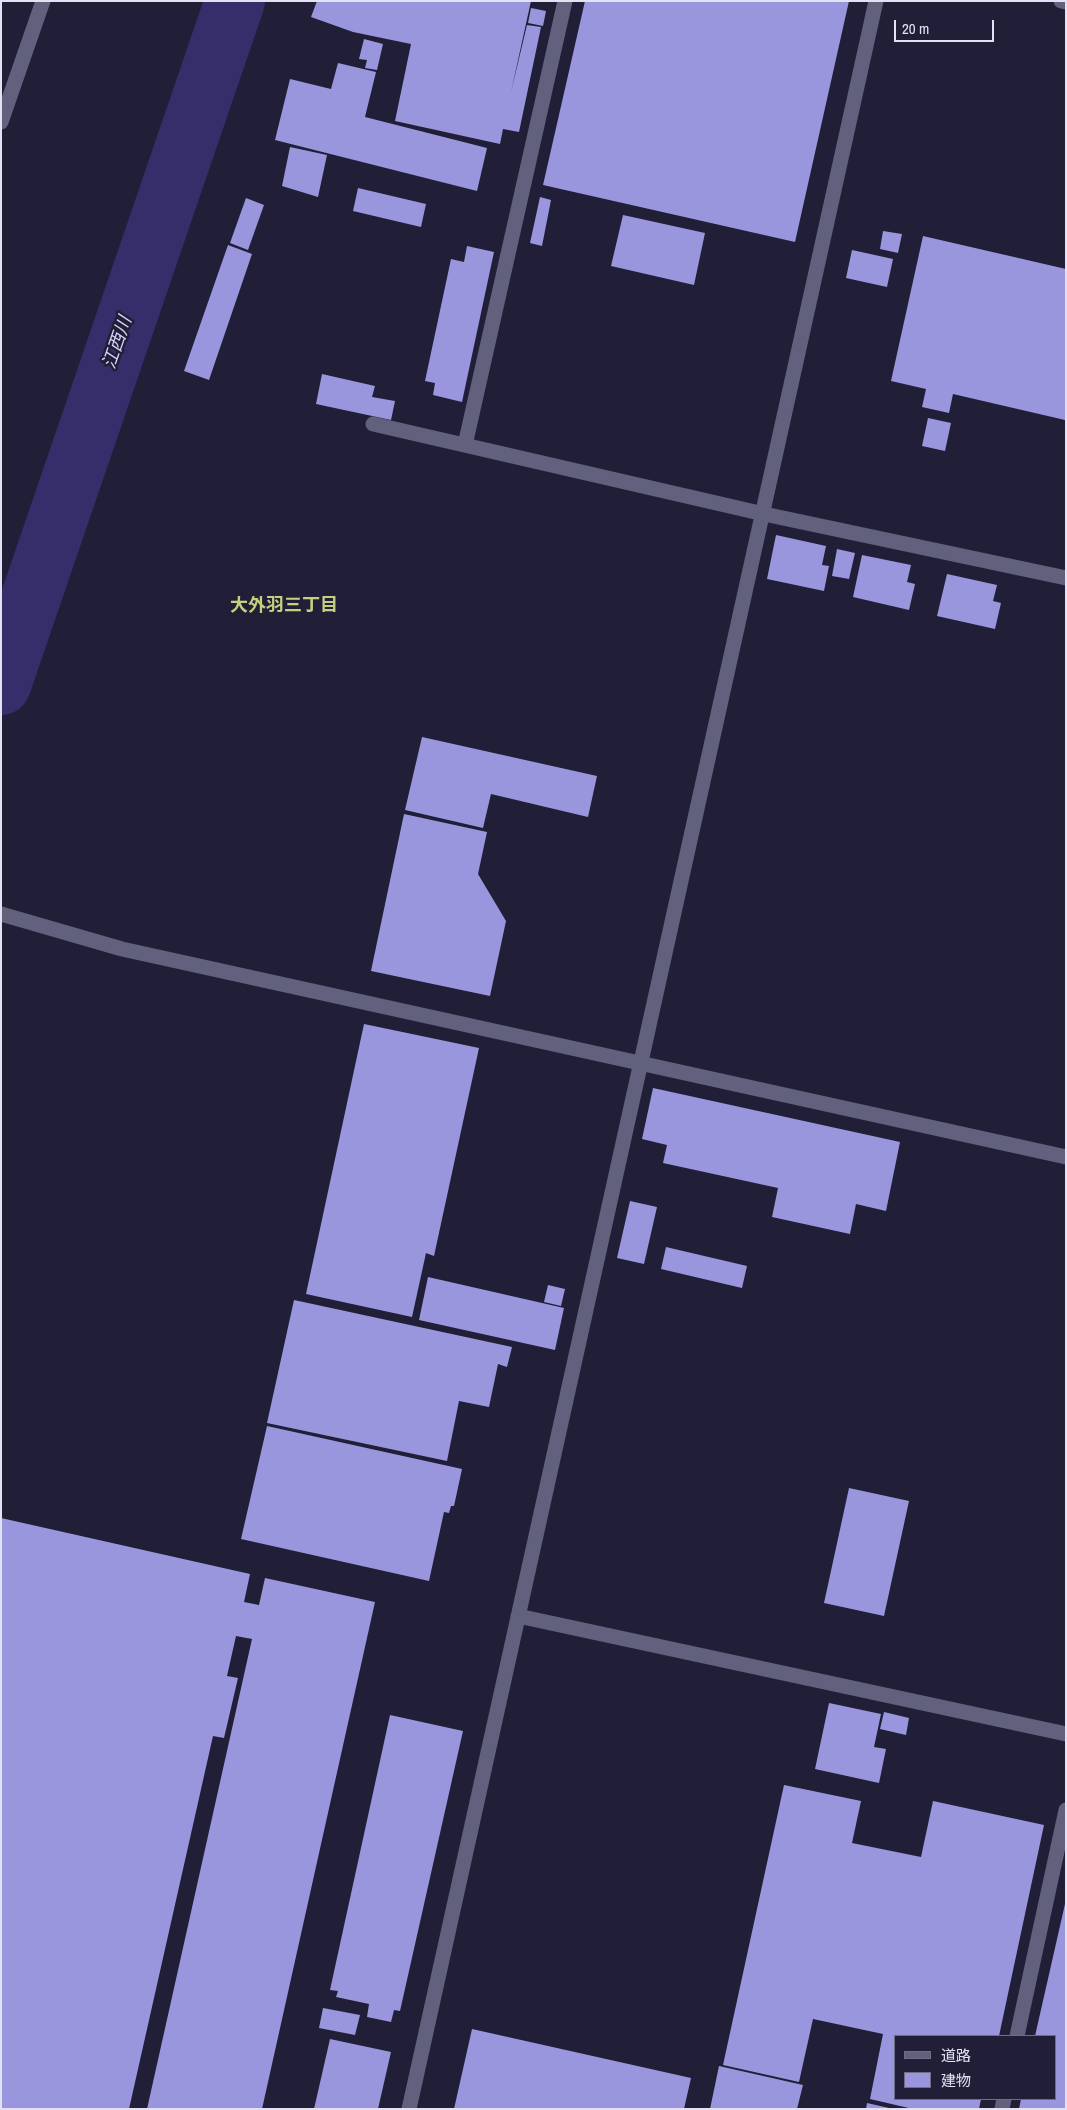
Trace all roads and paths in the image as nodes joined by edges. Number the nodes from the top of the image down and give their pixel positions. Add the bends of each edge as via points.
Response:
1 (43, 1) edge
2 (565, 1) edge
3 (876, 1) edge
4 (1061, 1) edge
5 (1066, 2) edge
6 (1, 122) edge
7 (374, 424) dead end
8 (465, 445) junction
9 (764, 514) junction
10 (1066, 578) edge
11 (1, 914) edge
12 (641, 1062) junction
13 (1066, 1157) edge
14 (518, 1616) junction
15 (1066, 1734) edge
16 (1066, 1810) edge
17 (1018, 2035) edge
18 (409, 2109) edge

1 - 6 street
2 - 8 street
3 - 9 street
4 - 5 street
7 - 8 street
8 - 9 street
9 - 10 street
9 - 12 street
11 - 12 street via 122,950
12 - 13 street
12 - 14 street
14 - 15 street
14 - 18 street
16 - 17 street

